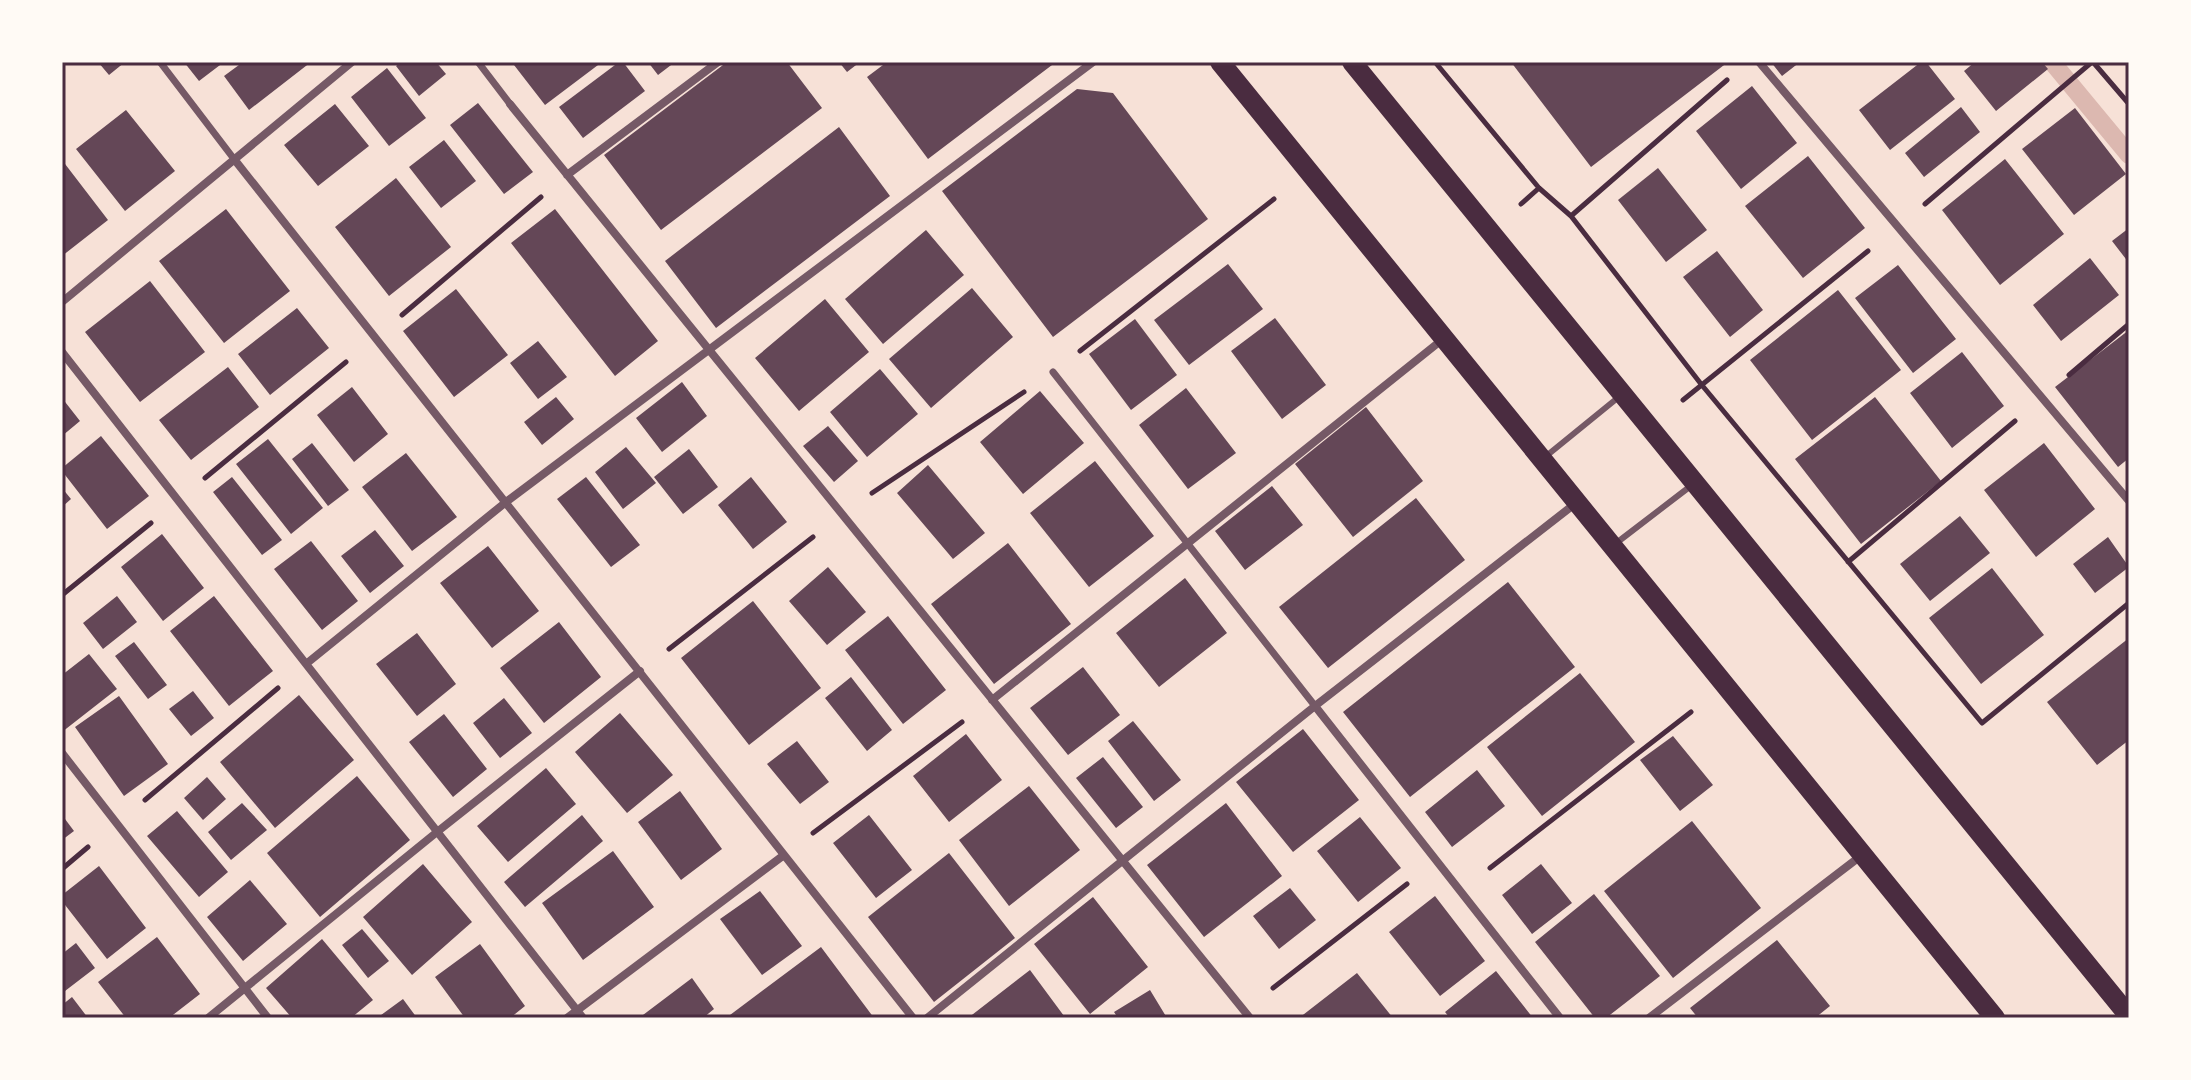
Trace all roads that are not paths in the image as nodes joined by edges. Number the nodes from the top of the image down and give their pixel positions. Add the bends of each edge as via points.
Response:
1 (160, 62) edge
2 (352, 62) edge
3 (478, 62) edge
4 (718, 62) edge
5 (1093, 62) edge
6 (1220, 62) edge
7 (1352, 62) edge
8 (1759, 62) edge
9 (510, 104) joint
10 (234, 159) junction
11 (567, 175) junction
12 (62, 302) edge
13 (1444, 338) junction
14 (708, 349) junction
15 (62, 352) edge
16 (1053, 372) road end
17 (1623, 394) junction
18 (1541, 460) junction
19 (1695, 483) junction
20 (2129, 501) edge
21 (506, 502) junction
22 (1577, 502) junction
23 (1187, 542) junction
24 (1612, 546) junction
25 (306, 664) junction
26 (640, 671) junction
27 (992, 700) junction
28 (1315, 706) junction
29 (62, 753) edge
30 (437, 832) junction
31 (1862, 854) junction
32 (784, 855) junction
33 (1122, 860) junction
34 (245, 988) junction
35 (577, 1009) junction
36 (1247, 1014) edge
37 (2129, 1016) edge
38 (208, 1018) edge
39 (268, 1018) edge
40 (567, 1018) edge
41 (583, 1018) edge
42 (913, 1018) edge
43 (927, 1018) edge
44 (1560, 1018) edge
45 (1649, 1018) edge
46 (1995, 1018) edge

1 - 10 street
2 - 10 street
3 - 9 street
4 - 11 street
5 - 14 street
6 - 13 main road
7 - 17 main road
8 - 20 street
9 - 11 street
10 - 12 street
10 - 21 street
11 - 14 street
13 - 18 main road
13 - 23 street
14 - 21 street
14 - 27 street
15 - 25 street
16 - 23 street
17 - 18 lane
17 - 19 main road
18 - 22 main road
19 - 24 lane
19 - 37 main road
21 - 25 street
21 - 26 street
22 - 24 main road
22 - 28 street
23 - 27 street
23 - 28 street
24 - 31 main road
25 - 30 street
26 - 30 street
26 - 32 street
27 - 33 street
28 - 33 street
28 - 44 street
29 - 34 street
30 - 34 street
30 - 35 street
31 - 45 street
31 - 46 main road
32 - 35 street
32 - 42 street
33 - 36 street
33 - 43 street
34 - 38 street
34 - 39 street
35 - 40 street
35 - 41 street

